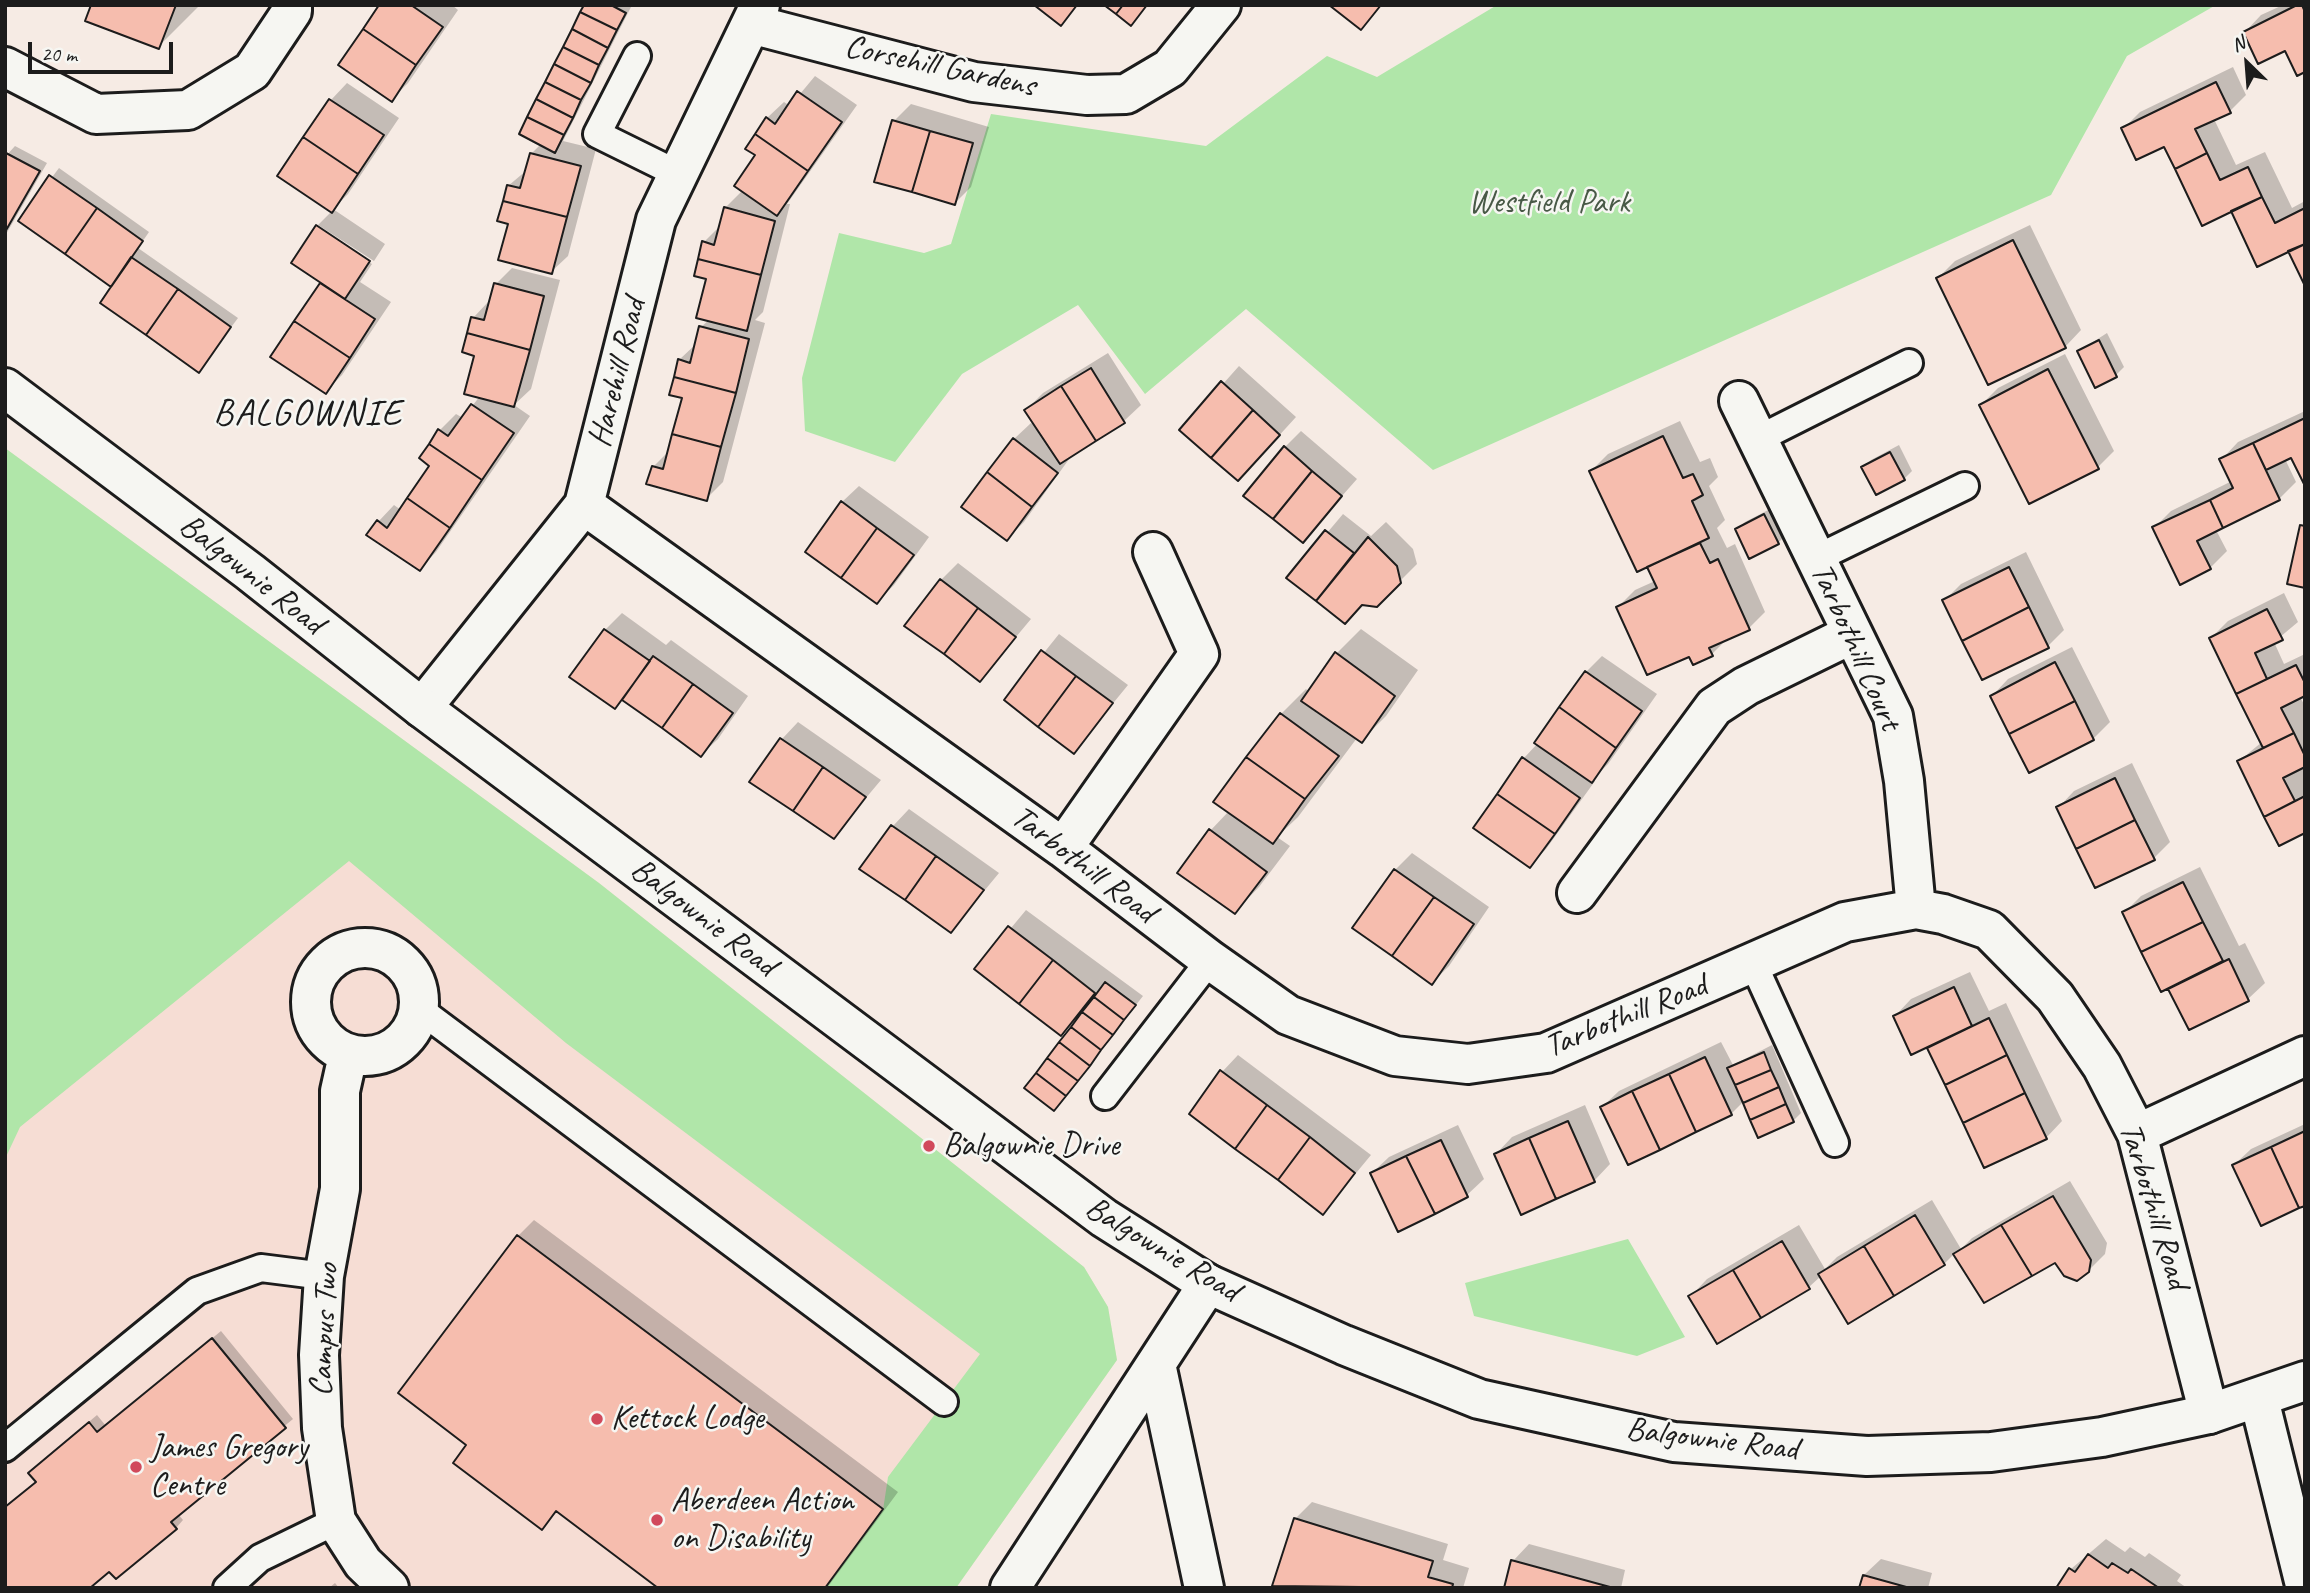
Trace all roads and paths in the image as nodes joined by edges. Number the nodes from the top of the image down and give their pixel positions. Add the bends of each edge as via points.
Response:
1 (292, 5) edge
2 (1221, 5) edge
3 (756, 15) edge
4 (637, 56) dead end
5 (11, 82) edge
6 (678, 174) junction
7 (1909, 363) dead end
8 (5, 388) edge
9 (1739, 401) dead end
10 (1758, 439) junction
11 (1965, 486) dead end
12 (584, 505) junction
13 (1153, 552) dead end
14 (1815, 559) junction
15 (1852, 634) junction
16 (422, 708) junction
17 (1063, 848) junction
18 (1577, 894) dead end
19 (1916, 909) junction
20 (1210, 960) junction
21 (1753, 962) junction
22 (419, 1009) junction
23 (348, 1055) junction
24 (2305, 1056) edge
25 (1105, 1096) dead end
26 (2137, 1134) junction
27 (1835, 1143) dead end
28 (324, 1276) junction
29 (1208, 1284) junction
30 (1156, 1364) junction
31 (2305, 1381) edge
32 (2259, 1399) junction
33 (944, 1402) dead end
34 (2209, 1414) junction
35 (5, 1448) edge
36 (337, 1521) junction
37 (2305, 1586) edge
38 (227, 1588) edge
39 (389, 1588) edge
40 (1010, 1588) edge
41 (1203, 1588) edge

1 - 5 street via 252,71 188,110 96,114
2 - 3 street, Corsehill Gardens via 1170,68 1126,94 1087,95 974,82
3 - 6 street, Harehill Road
4 - 6 lane via 597,134
6 - 12 street, Harehill Road via 656,220
7 - 10 lane
8 - 16 street, Balgownie Road
9 - 10 street, Tarbothill Court
10 - 14 street, Tarbothill Court
11 - 14 lane
12 - 16 street, Harehill Road
12 - 17 street, Tarbothill Road
13 - 17 street via 1199,654
14 - 15 street, Tarbothill Court
15 - 18 street via 1746,686 1714,707
15 - 19 street, Tarbothill Court via 1893,716
16 - 29 street, Balgownie Road via 1104,1218
17 - 20 street, Tarbothill Road
19 - 21 street, Tarbothill Road via 1845,922
19 - 26 street, Tarbothill Road via 1989,930 2055,997 2102,1066
20 - 21 street, Tarbothill Road via 1288,1015 1395,1056 1468,1064 1546,1054
20 - 25 lane
21 - 27 lane
22 - 23 street via 401,1042 367,1057
22 - 23 street via 413,978 391,955 361,948 331,960 313,987 311,1011 321,1035
22 - 33 lane
23 - 28 street, Campus Two via 340,1091 340,1189
24 - 26 street
26 - 34 street, Tarbothill Road
28 - 35 lane via 261,1268 197,1291
28 - 36 street, Campus Two via 319,1355 322,1428
29 - 30 street
29 - 34 street, Balgownie Road via 1479,1399 1674,1442 1867,1456 1991,1452 2102,1437
30 - 40 street
30 - 41 street
31 - 32 street, Balgownie Road
32 - 34 street, Balgownie Road
32 - 37 street
36 - 38 lane via 260,1558
36 - 39 street, Campus Two via 363,1563

